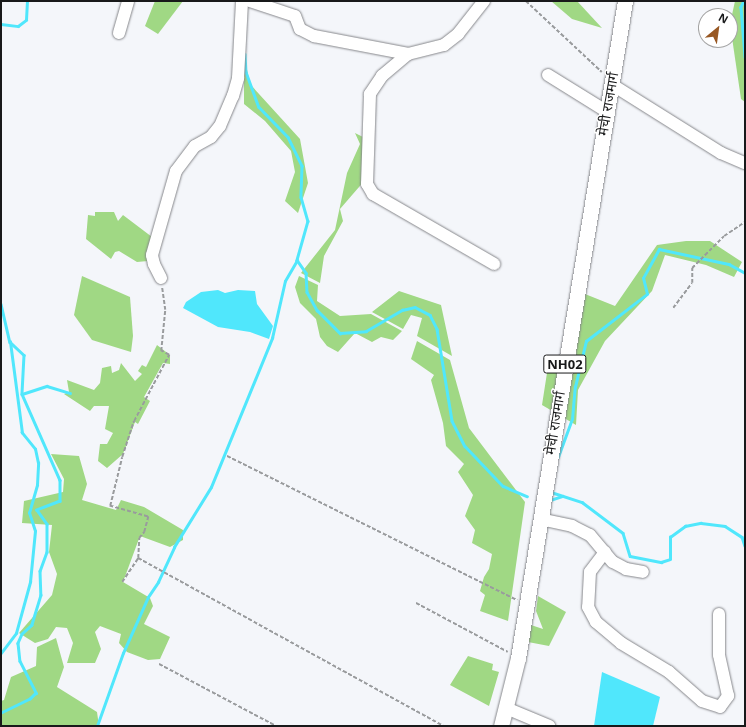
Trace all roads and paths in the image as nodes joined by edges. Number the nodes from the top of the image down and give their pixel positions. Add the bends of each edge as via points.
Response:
1 (128, 1) edge
2 (242, 1) edge
3 (250, 1) edge
4 (484, 1) edge
5 (526, 1) edge
6 (625, 1) edge
7 (119, 33) dead end
8 (408, 54) junction
9 (548, 75) dead end
10 (612, 81) junction
11 (606, 111) junction
12 (745, 163) edge
13 (745, 222) edge
14 (494, 264) dead end
15 (162, 278) joint
16 (673, 308) dead end
17 (227, 456) dead end
18 (540, 519) junction
19 (605, 552) junction
20 (138, 558) junction
21 (643, 572) dead end
22 (122, 582) dead end
23 (416, 603) dead end
24 (526, 605) junction
25 (719, 614) dead end
26 (518, 658) junction
27 (159, 664) dead end
28 (506, 708) junction
29 (276, 726) edge
30 (443, 726) edge
31 (500, 726) edge
32 (549, 726) edge

1 - 7 street
2 - 15 street via 238,78 234,96 227,113 211,138 195,146 176,170 152,255
3 - 8 street via 295,16 300,29 314,36
4 - 8 street via 458,34 444,45
5 - 10 path
6 - 10 main road, मेची राजमार्ग / NH02
8 - 14 street via 382,76 370,94 366,184 373,194
9 - 11 street
10 - 11 main road, मेची राजमार्ग / NH02
10 - 12 street via 721,153
11 - 18 main road, मेची राजमार्ग / NH02
13 - 16 path via 724,236 692,268 692,283
15 - 20 path via 165,310 161,351 169,355 134,421 110,506 148,517 144,532 139,538
17 - 24 path
18 - 19 street via 572,526 590,536
18 - 24 main road, मेची राजमार्ग / NH02
19 - 21 street via 613,562 626,570
19 - 25 street via 590,572 588,607 596,622 621,643 669,672 702,701 720,707 728,696 719,655
20 - 22 path
20 - 30 path
23 - 26 path
24 - 26 main road, मेची राजमार्ग / NH02
26 - 28 main road, मेची राजमार्ग / NH02
27 - 29 path
28 - 31 main road, मेची राजमार्ग / NH02
28 - 32 street

